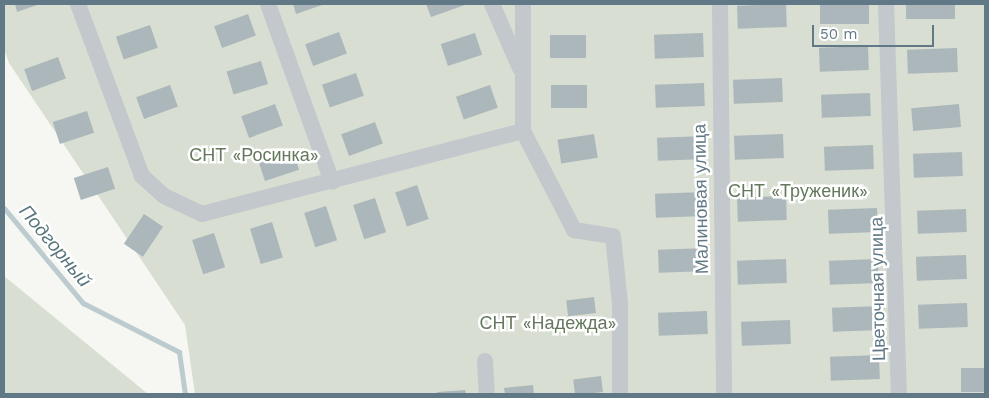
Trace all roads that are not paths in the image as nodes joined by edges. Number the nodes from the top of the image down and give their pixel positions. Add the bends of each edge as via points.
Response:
1 (78, 4) edge
2 (268, 4) edge
3 (492, 4) edge
4 (523, 4) edge
5 (720, 4) edge
6 (886, 4) edge
7 (522, 73) junction
8 (523, 131) junction
9 (332, 182) junction
10 (485, 361) dead end
11 (487, 394) edge
12 (620, 394) edge
13 (724, 394) edge
14 (899, 394) edge

1 - 9 street via 142,176 164,196 202,214
2 - 9 street
3 - 7 street
4 - 7 street
5 - 13 street, Малиновая улица
6 - 14 street, Цветочная улица
7 - 8 street
8 - 9 street
8 - 12 street via 574,230 613,236 620,304
10 - 11 street

